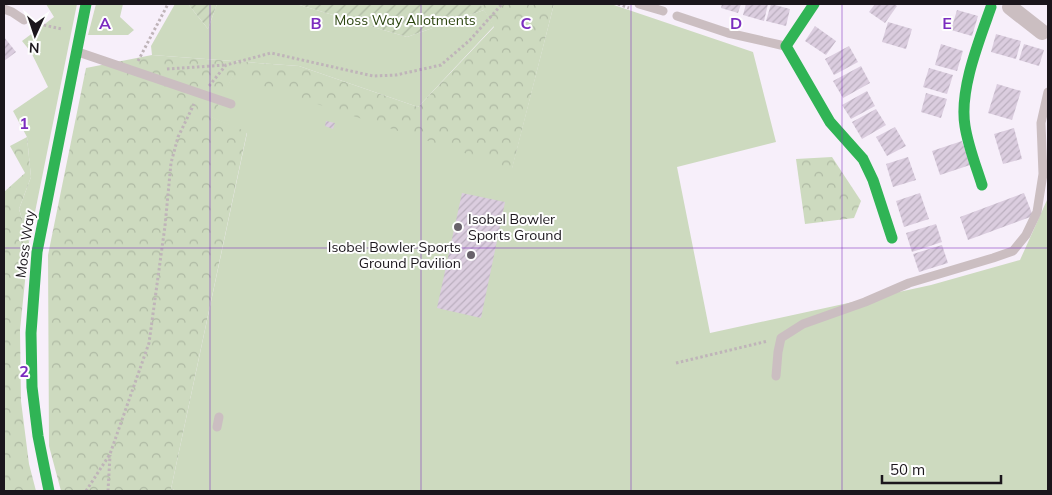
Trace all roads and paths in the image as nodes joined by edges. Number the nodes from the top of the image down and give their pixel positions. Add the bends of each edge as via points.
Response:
1 (86, 4) edge
2 (168, 4) edge
3 (502, 4) edge
4 (640, 4) edge
5 (814, 4) edge
6 (1011, 5) edge
7 (984, 6) edge
8 (4, 9) edge
9 (663, 11) dead end
10 (677, 16) dead end
11 (24, 20) joint
12 (80, 32) junction
13 (1042, 32) dead end
14 (786, 46) junction
15 (76, 51) junction
16 (226, 65) junction
17 (163, 69) dead end
18 (134, 70) junction
19 (1048, 92) edge
20 (202, 94) junction
21 (231, 104) dead end
22 (982, 185) dead end
23 (892, 238) dead end
24 (781, 338) junction
25 (676, 363) dead end
26 (776, 376) dead end
27 (219, 417) dead end
28 (217, 427) dead end
29 (110, 454) junction
30 (49, 491) edge
31 (86, 491) edge
32 (108, 491) edge

1 - 12 street, Moss Way
2 - 18 path
3 - 16 path via 470,40 441,65 396,75 373,76 272,53
4 - 9 lane
5 - 14 street
6 - 7 street
6 - 13 street
7 - 22 street via 964,102 965,126
8 - 11 lane
10 - 14 lane via 728,33
11 - 12 path
12 - 15 street, Moss Way
14 - 23 street via 830,122 863,159
15 - 18 lane
15 - 30 street, Moss Way via 36,252 31,333 32,387
16 - 17 path
16 - 20 path
18 - 20 lane
19 - 24 lane via 1041,122 1043,174 1036,212 1026,236 1012,251 909,283 803,324
20 - 21 lane
20 - 29 path via 191,107 171,163 149,343
24 - 25 path
24 - 26 lane
27 - 28 lane
29 - 31 path
29 - 32 path

